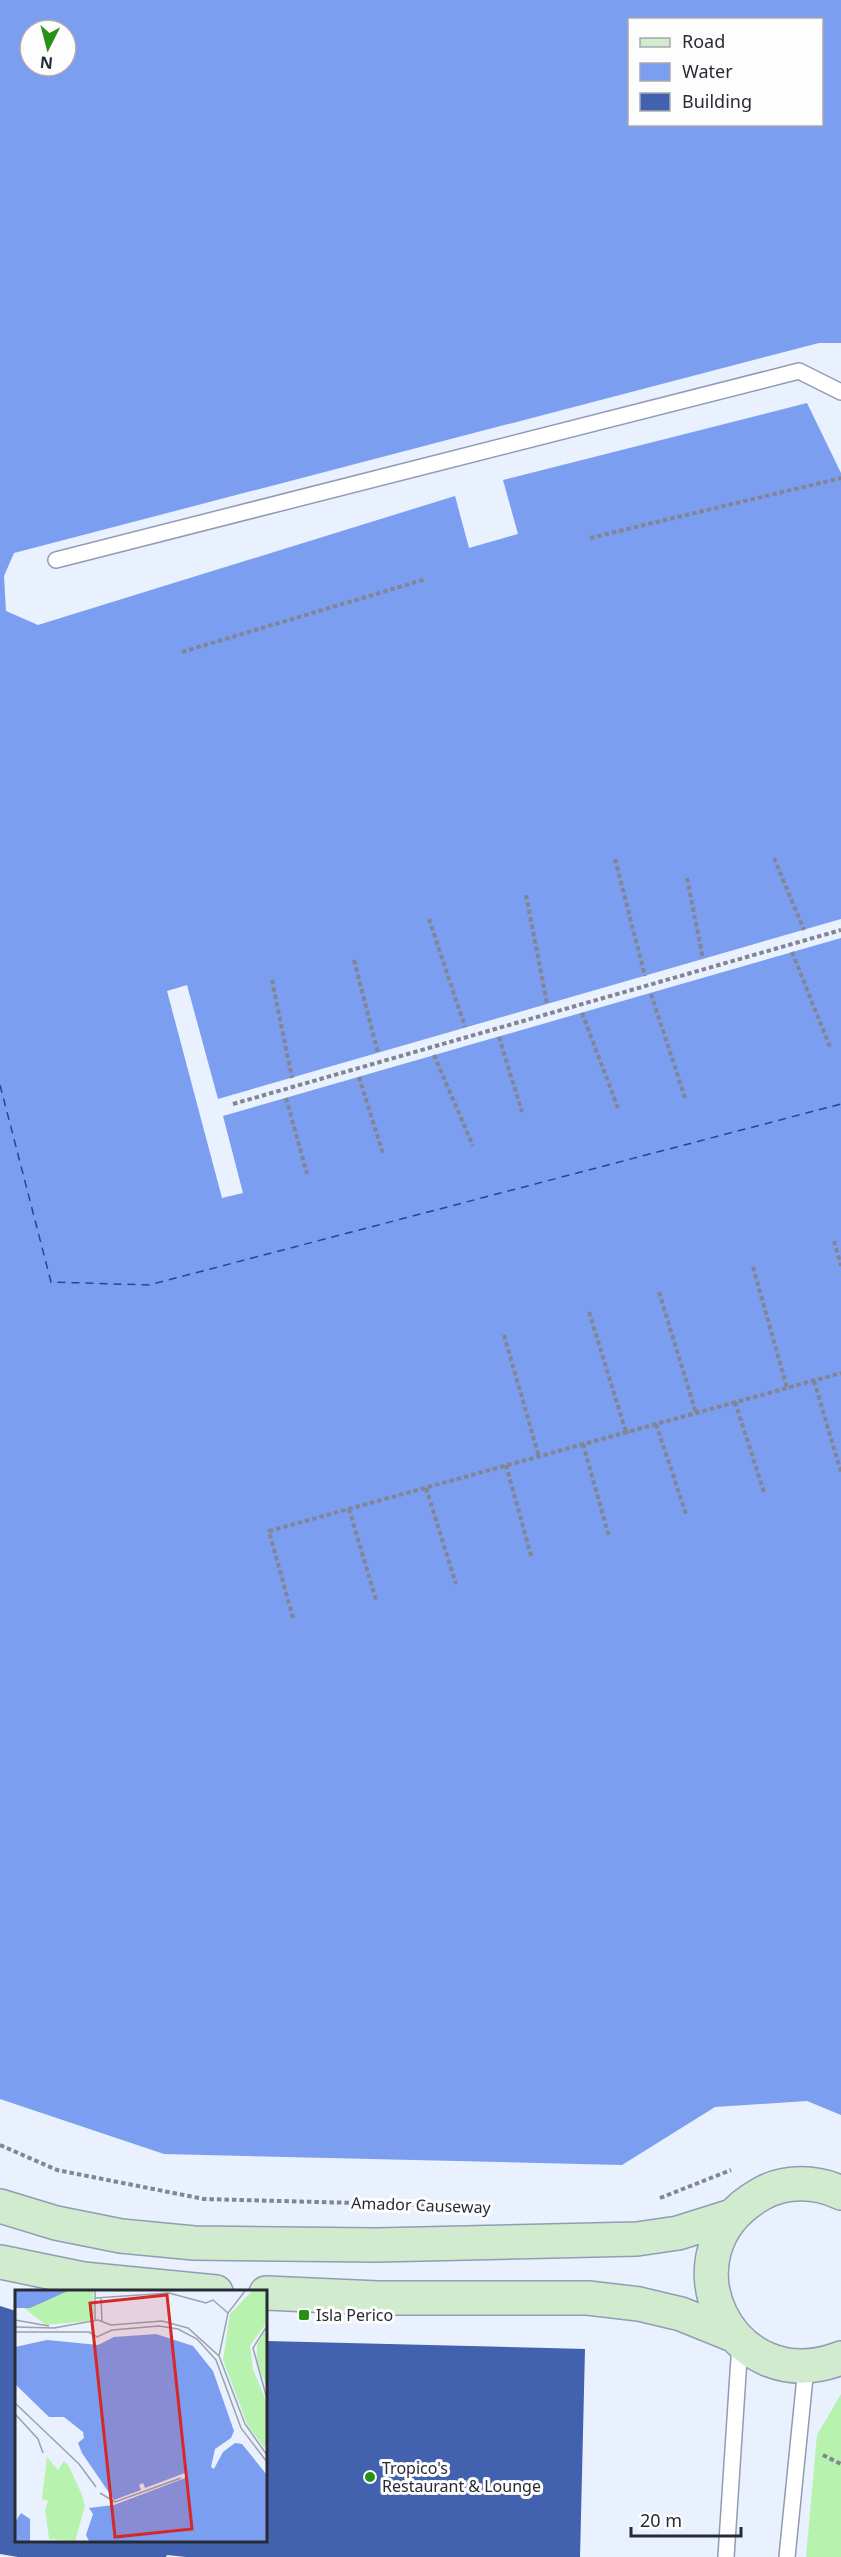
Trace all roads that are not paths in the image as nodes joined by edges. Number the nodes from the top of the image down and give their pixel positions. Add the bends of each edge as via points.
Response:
1 (841, 392) edge
2 (56, 560) dead end
3 (841, 2193) edge
4 (0, 2206) edge
5 (732, 2216) junction
6 (0, 2262) edge
7 (196, 2290) edge
8 (267, 2294) edge
9 (736, 2339) junction
10 (841, 2358) edge
11 (806, 2367) junction
12 (726, 2557) edge
13 (787, 2557) edge

1 - 2 lane via 799,371
3 - 5 main road via 811,2184 789,2184 748,2201
4 - 5 main road via 56,2223 121,2236 194,2243 377,2246 637,2239 678,2233
5 - 9 main road via 718,2238 711,2262 711,2289 718,2313
6 - 7 main road via 83,2279
8 - 9 main road via 588,2298 671,2312
9 - 11 main road via 760,2357
9 - 12 lane
10 - 11 main road
11 - 13 lane

